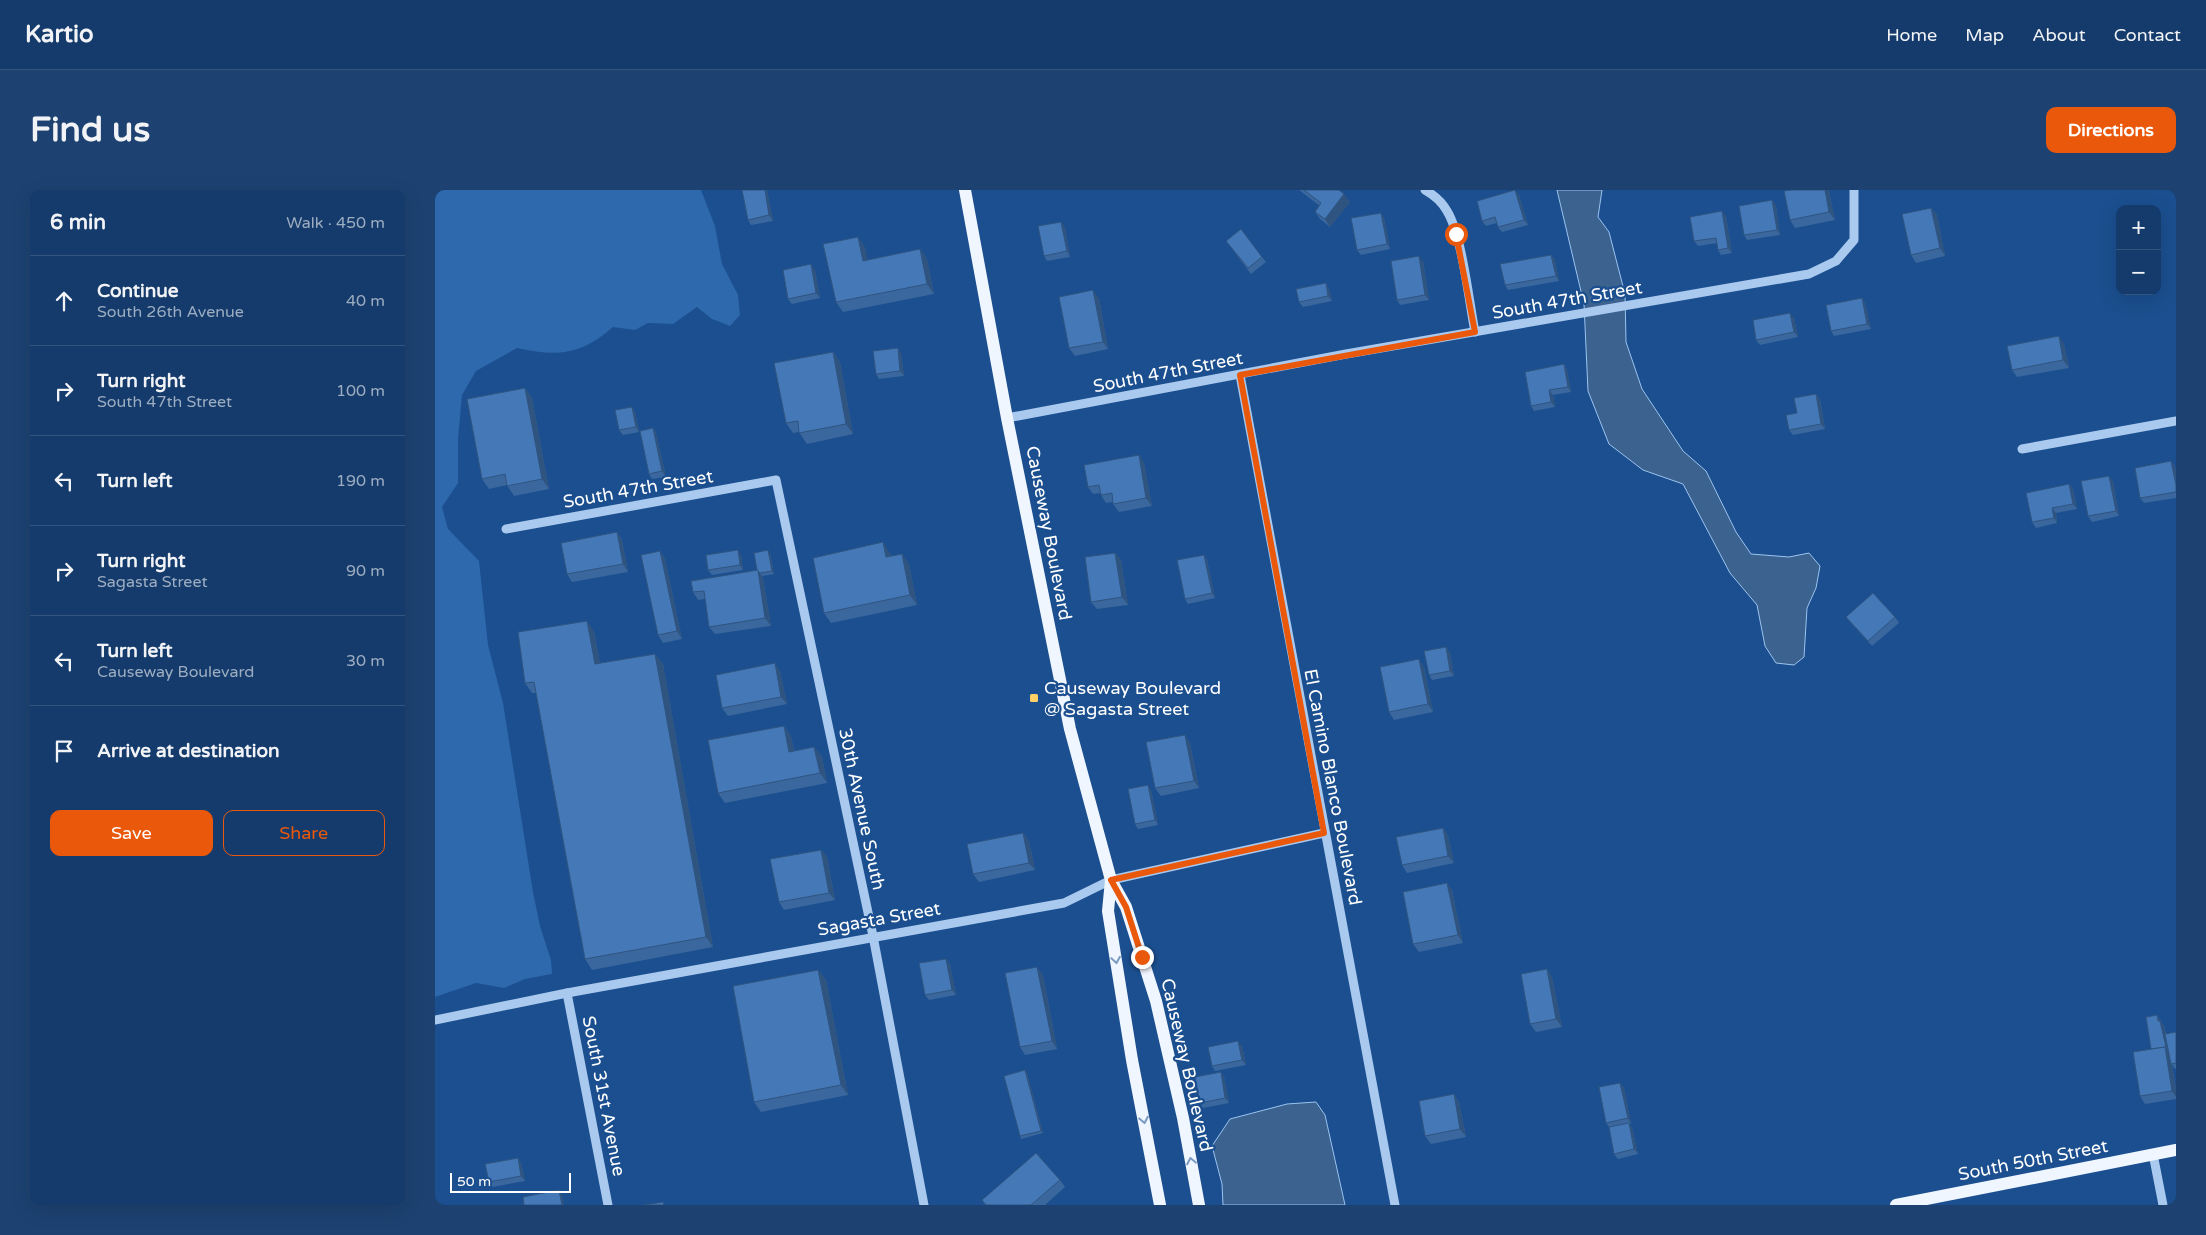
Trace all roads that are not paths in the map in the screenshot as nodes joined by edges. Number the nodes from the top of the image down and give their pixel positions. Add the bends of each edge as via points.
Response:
1 (965, 190) edge
2 (1425, 190) edge
3 (1854, 190) edge
4 (1475, 332) junction
5 (1240, 375) junction
6 (1007, 418) junction
7 (2176, 421) edge
8 (2022, 450) dead end
9 (776, 480) joint
10 (505, 529) dead end
11 (1324, 833) junction
12 (1111, 880) junction
13 (873, 936) junction
14 (567, 993) junction
15 (435, 1020) edge
16 (2176, 1150) edge
17 (2153, 1154) junction
18 (609, 1205) edge
19 (924, 1205) edge
20 (1160, 1205) edge
21 (1199, 1205) edge
22 (1395, 1205) edge
23 (1896, 1205) edge
24 (2163, 1205) edge

1 - 6 main road, Causeway Boulevard
2 - 4 street via 1447,211 1456,234
3 - 4 street, South 47th Street via 1854,240 1836,262 1809,274
4 - 5 street, South 47th Street
5 - 6 street, South 47th Street
5 - 11 street, El Camino Blanco Boulevard
6 - 12 main road, Causeway Boulevard via 1070,729
7 - 8 street
9 - 10 street, South 47th Street
9 - 13 street, 30th Avenue South
11 - 12 street, Sagasta Street
11 - 22 street, El Camino Blanco Boulevard
12 - 13 street, Sagasta Street via 1064,903
12 -> 20 main road, Causeway Boulevard via 1108,912
21 -> 12 main road, Causeway Boulevard via 1156,1001 1126,907
13 - 14 street, Sagasta Street
13 - 19 street, 30th Avenue South
14 - 15 street, Sagasta Street
14 - 18 street, South 31st Avenue
16 - 17 main road, South 50th Street
17 - 23 main road, South 50th Street
17 - 24 street

